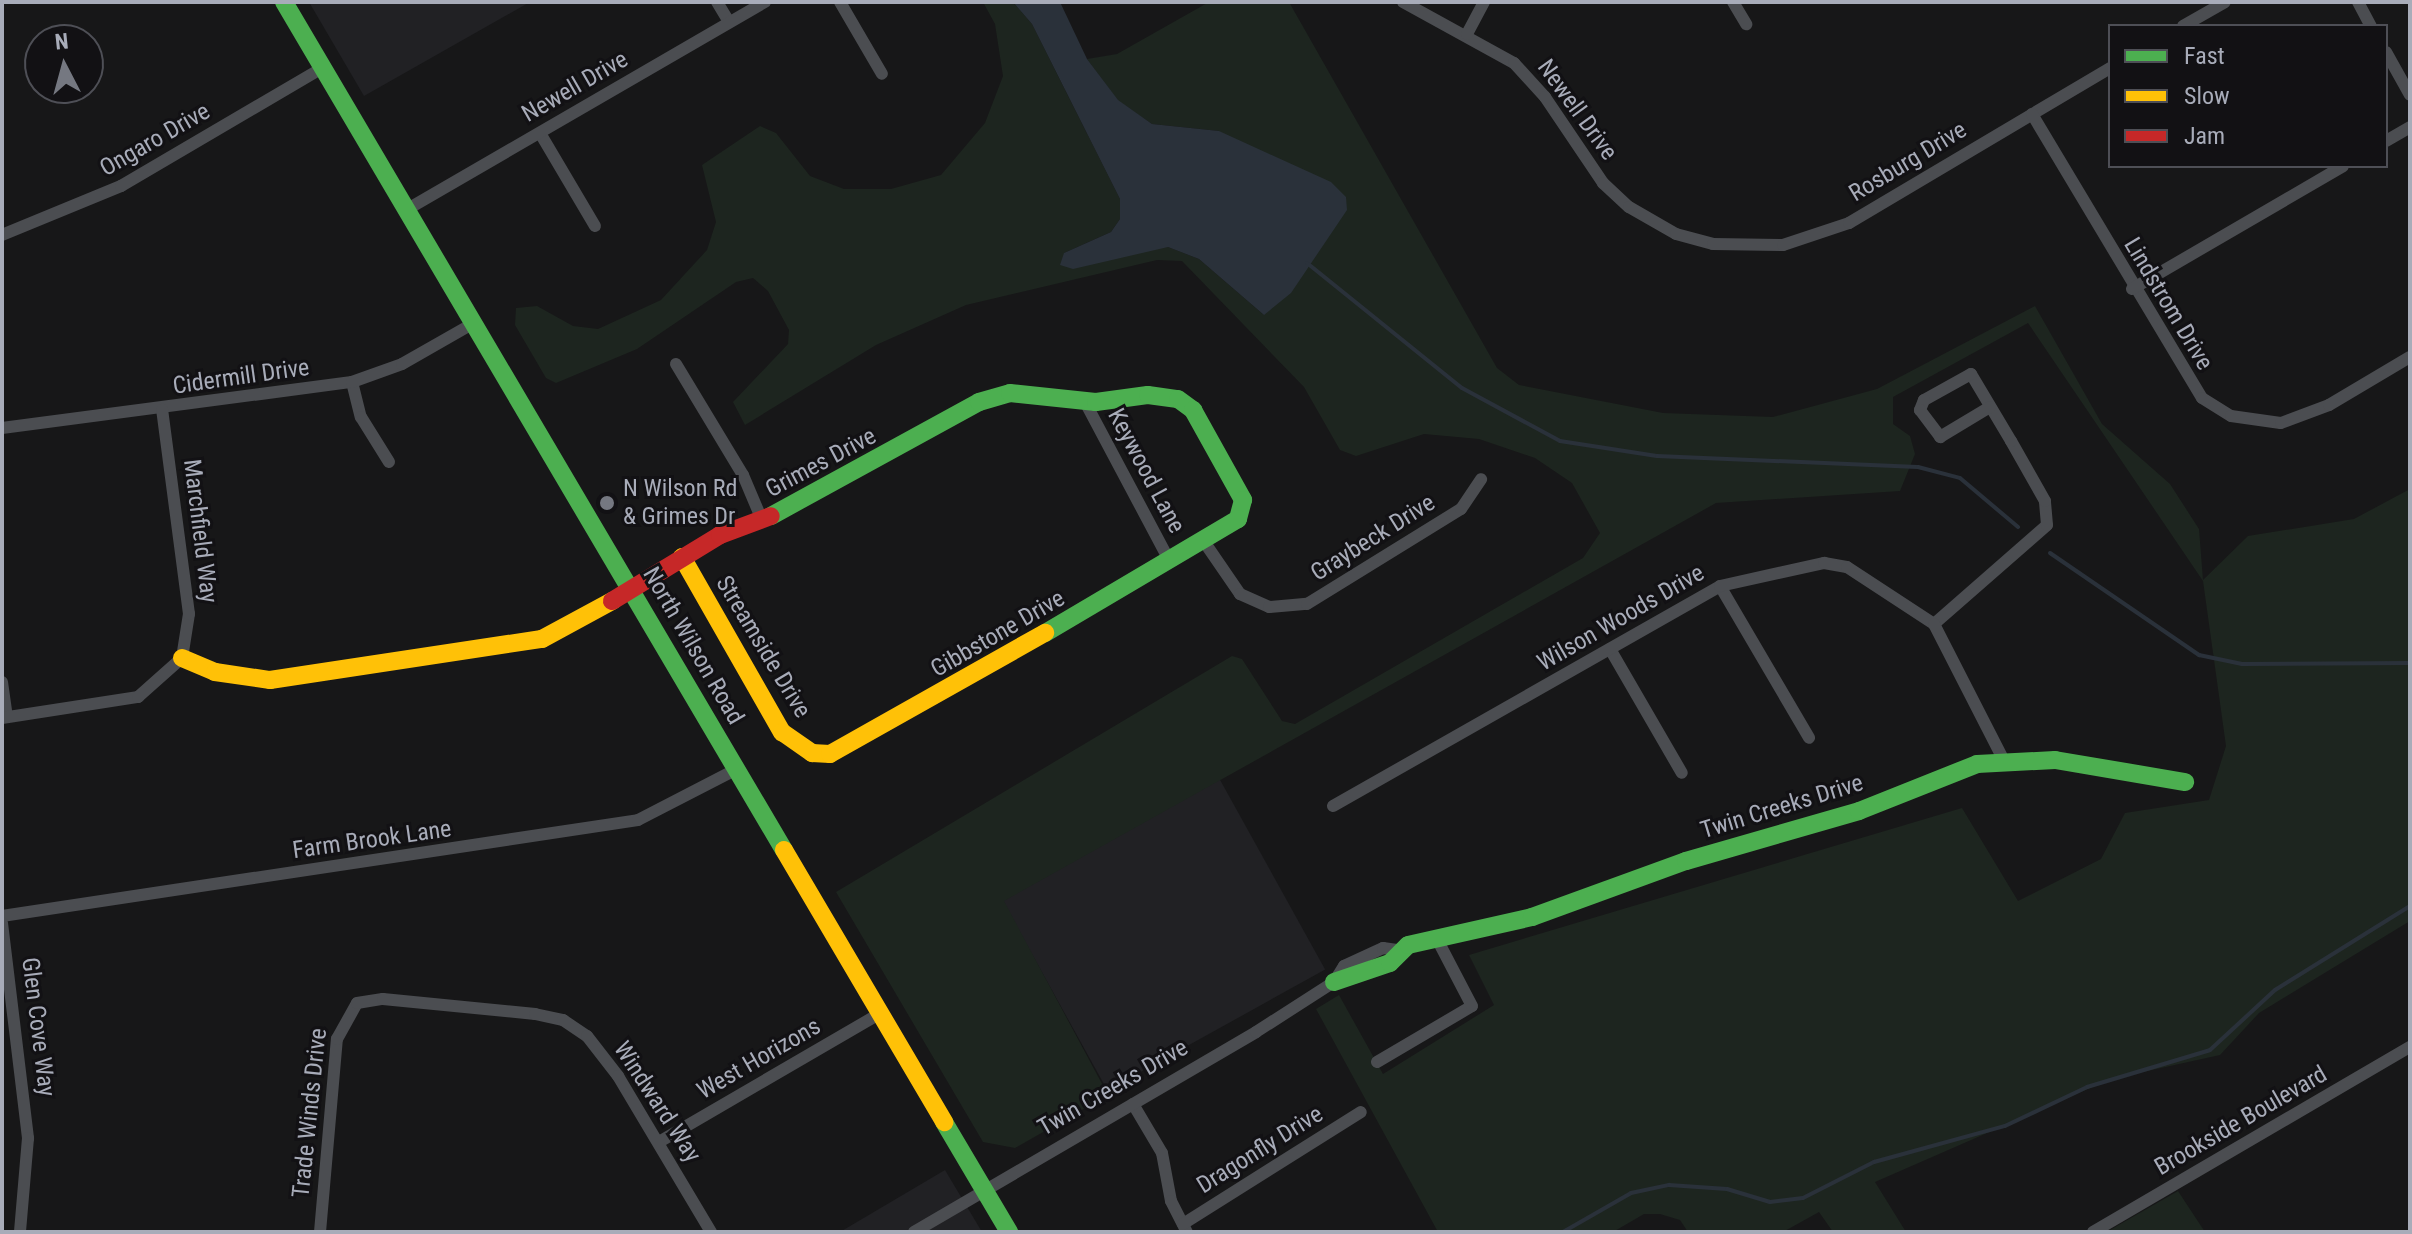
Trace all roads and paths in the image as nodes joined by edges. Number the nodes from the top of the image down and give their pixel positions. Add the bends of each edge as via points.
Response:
1 (284, 2) edge
2 (717, 2) edge
3 (765, 2) edge
4 (840, 2) edge
5 (1403, 2) edge
6 (1484, 2) edge
7 (1733, 2) edge
8 (2225, 2) edge
9 (2358, 2) edge
10 (729, 22) junction
11 (1746, 24) dead end
12 (2186, 24) edge
13 (2370, 24) edge
14 (1467, 34) junction
15 (2388, 56) edge
16 (322, 68) junction
17 (2108, 69) edge
18 (882, 74) dead end
19 (2410, 95) edge
20 (2032, 114) junction
21 (2410, 127) edge
22 (540, 133) junction
23 (2388, 140) edge
24 (2340, 168) edge
25 (406, 210) junction
26 (595, 226) dead end
27 (2, 235) edge
28 (1713, 244) joint
29 (2132, 289) junction
30 (474, 323) junction
31 (2410, 357) edge
32 (676, 364) dead end
33 (352, 382) junction
34 (1084, 400) junction
35 (1990, 407) junction
36 (162, 410) junction
37 (2, 428) edge
38 (389, 462) dead end
39 (1481, 479) dead end
40 (762, 520) junction
41 (1205, 543) junction
42 (682, 557) junction
43 (1170, 562) junction
44 (1720, 586) junction
45 (632, 589) junction
46 (1934, 624) junction
47 (1610, 649) junction
48 (182, 658) junction
49 (2, 682) edge
50 (5, 718) edge
51 (1809, 738) dead end
52 (812, 753) joint
53 (2003, 759) junction
54 (737, 769) junction
55 (1682, 773) dead end
56 (2185, 782) dead end
57 (1333, 806) dead end
58 (2, 916) edge
59 (2, 923) edge
60 (1438, 941) junction
61 (1334, 982) joint
62 (357, 1003) joint
63 (881, 1013) junction
64 (2410, 1047) edge
65 (1377, 1062) dead end
66 (1133, 1104) junction
67 (1361, 1112) dead end
68 (659, 1142) junction
69 (985, 1191) junction
70 (1185, 1228) edge
71 (20, 1232) edge
72 (320, 1232) edge
73 (711, 1232) edge
74 (914, 1232) edge
75 (1009, 1232) edge
76 (2093, 1232) edge

1 - 16 street, North Wilson Road
2 - 10 street
3 - 10 street, Newell Drive
4 - 18 street
5 - 14 street, Newell Drive
6 - 14 street
7 - 11 street
8 - 12 street
9 - 13 street
10 - 22 street, Newell Drive
14 - 28 street, Newell Drive via 1514,63 1545,97 1603,183 1629,207 1676,234
15 - 19 street
16 - 25 street, North Wilson Road
16 - 27 street, Ongaro Drive via 121,186
17 - 20 street, Rosburg Drive
20 - 28 street, Rosburg Drive via 1849,223 1783,245
20 - 29 street, Lindstrom Drive
21 - 23 street
22 - 25 street, Newell Drive
22 - 26 street
24 - 29 street
25 - 30 street, North Wilson Road
29 - 31 street, Lindstrom Drive via 2202,398 2255,423 2306,416
30 - 33 street, Cidermill Drive via 402,364
30 - 45 street, North Wilson Road
32 - 40 street via 743,475
33 - 36 street, Cidermill Drive
33 - 38 street via 361,417
34 - 40 street, Grimes Drive via 1037,391 979,402
34 - 41 street, Grimes Drive via 1164,396 1193,410 1243,500 1238,519
34 - 43 street, Keywood Lane
35 - 35 street via 1971,374 1924,400 1920,410 1940,437
35 - 46 street via 2045,501 2047,525
36 - 37 street, Cidermill Drive
36 - 48 street, Marchfield Way via 189,614
39 - 41 street, Graybeck Drive via 1461,509 1307,604 1269,607 1240,594
40 - 42 street, Grimes Drive
41 - 43 street, Gibbstone Drive
42 - 45 street, Grimes Drive
42 - 52 street, Streamside Drive via 782,732
43 - 52 street, Gibbstone Drive via 848,749
44 - 46 street, Wilson Woods Drive via 1793,567 1847,567
44 - 47 street, Wilson Woods Drive
44 - 51 street
45 - 48 street, Grimes Drive via 542,639 499,649 270,680 215,672
45 - 54 street, North Wilson Road
46 - 53 street, Wilson Woods Drive
47 - 55 street
47 - 57 street, Wilson Woods Drive
48 - 50 street via 138,697
49 - 50 street
53 - 56 street, Twin Creeks Drive via 2107,767
53 - 60 street, Twin Creeks Drive via 1912,785 1807,829
54 - 58 street, Farm Brook Lane via 638,820
54 - 63 street, North Wilson Road
59 - 71 street, Glen Cove Way via 28,1138
60 - 61 street, Twin Creeks Drive via 1397,950 1390,963
60 - 65 street via 1472,1006
61 - 66 street, Twin Creeks Drive
62 - 68 street, Windward Way via 383,999 563,1020 587,1036
62 - 72 street, Trade Winds Drive via 337,1039
63 - 68 street, West Horizons
63 - 69 street, North Wilson Road
64 - 76 street, Brookside Boulevard
66 - 69 street, Twin Creeks Drive
66 - 70 street via 1162,1153
67 - 70 street, Dragonfly Drive
68 - 73 street, Windward Way
69 - 74 street, Twin Creeks Drive
69 - 75 street, North Wilson Road

